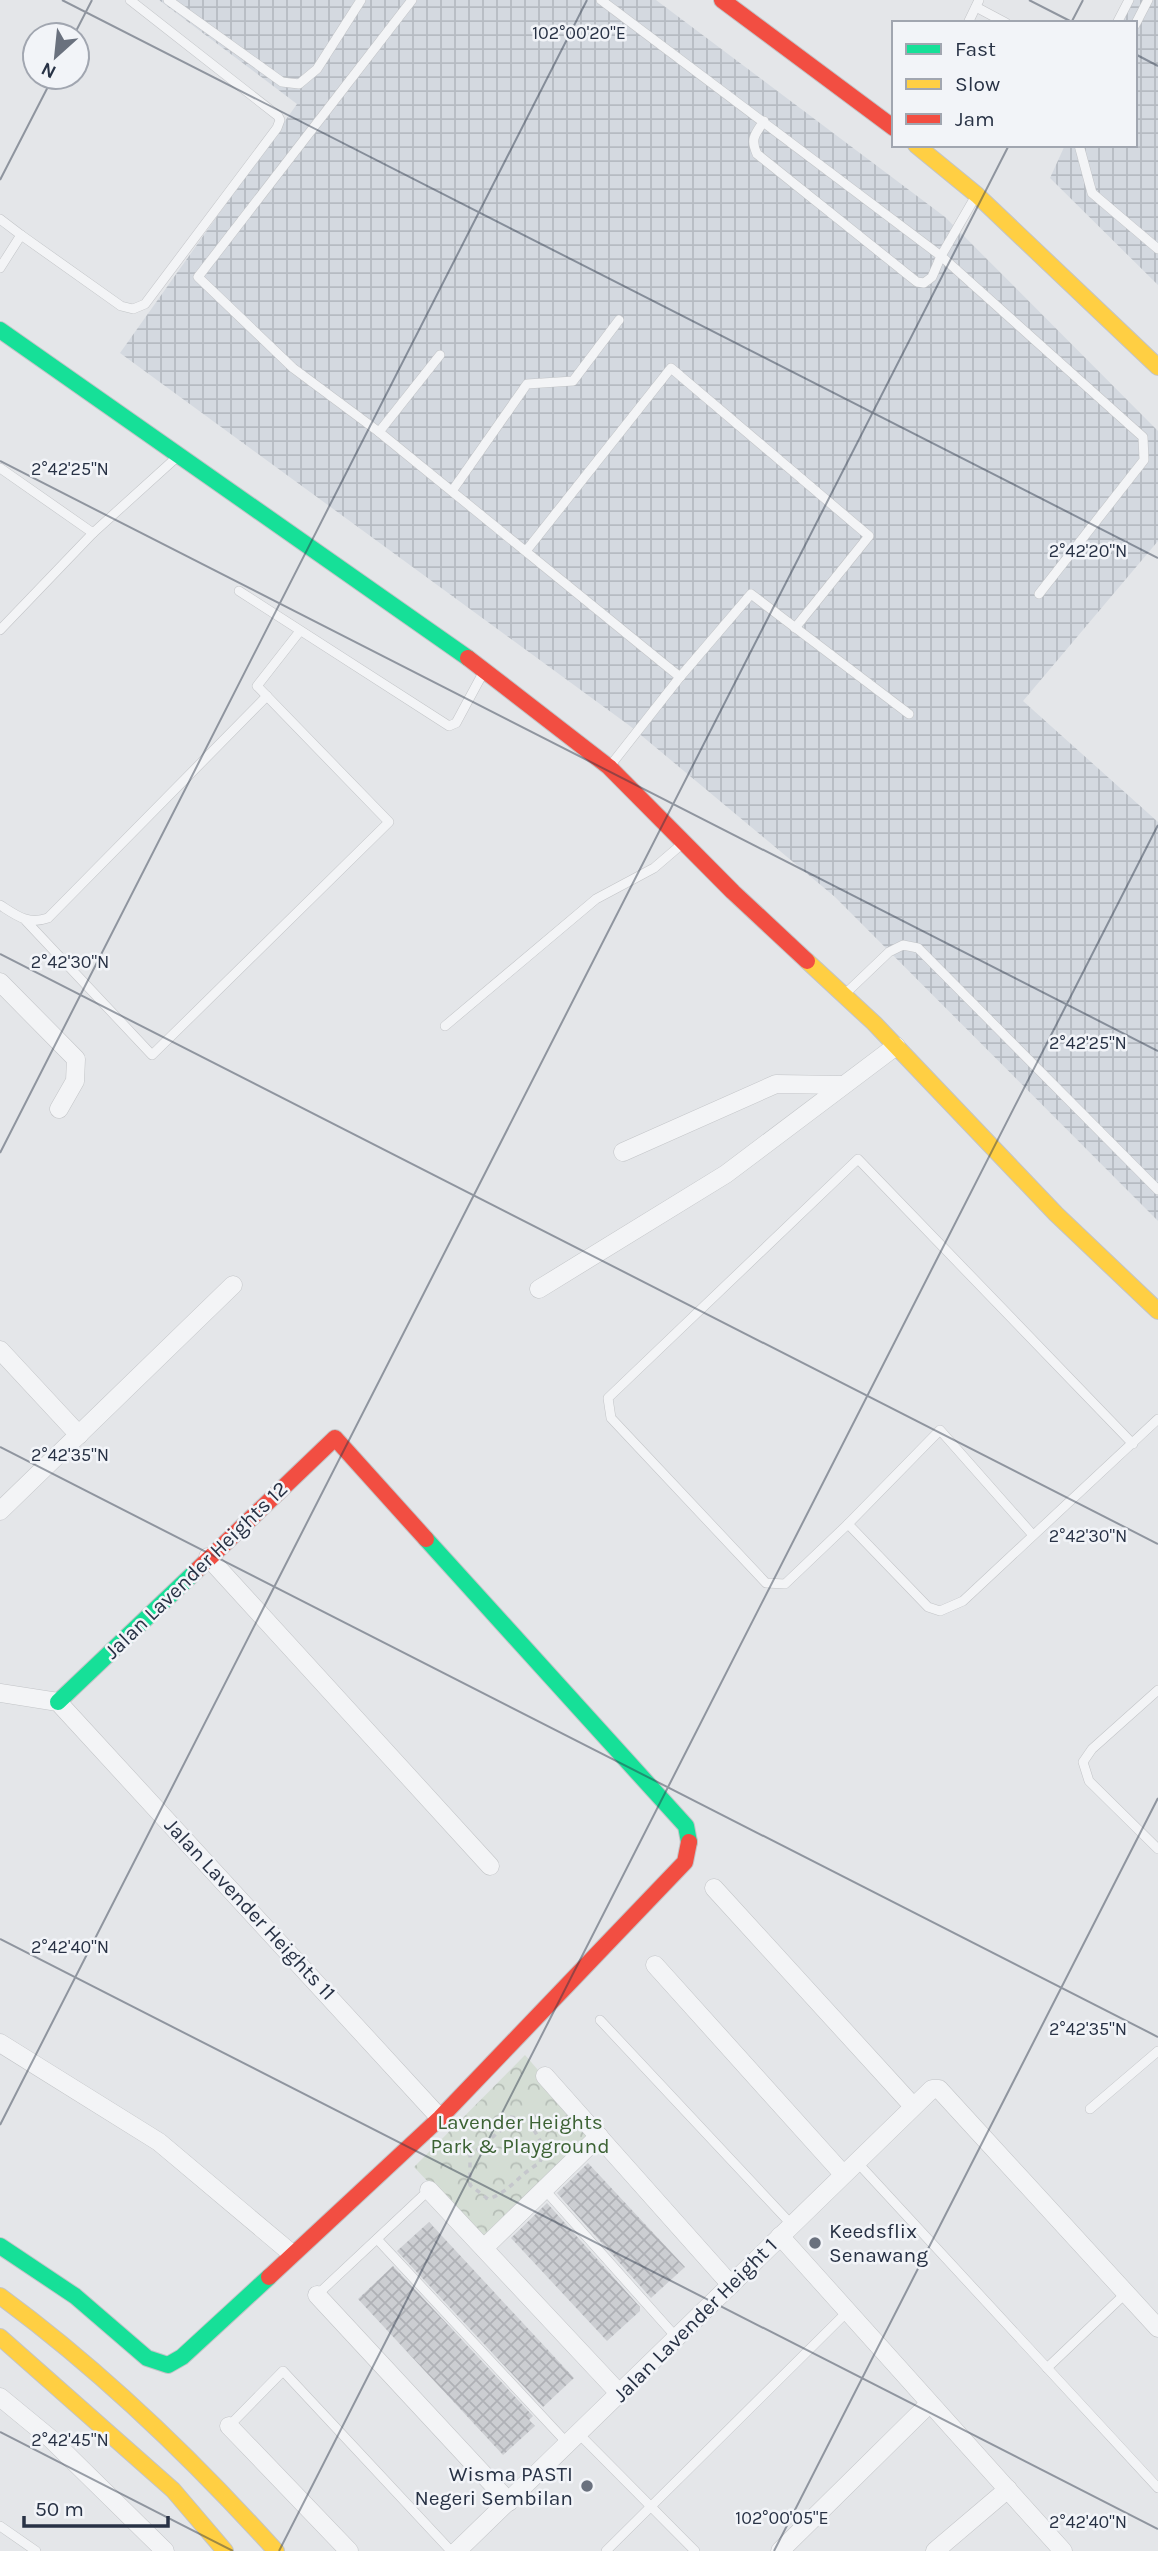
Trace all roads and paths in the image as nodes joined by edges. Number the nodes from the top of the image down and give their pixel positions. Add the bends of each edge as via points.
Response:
1 (130, 0) edge
2 (168, 0) edge
3 (361, 0) edge
4 (412, 0) edge
5 (601, 0) edge
6 (722, 0) edge
7 (1129, 0) edge
8 (1149, 0) edge
9 (977, 4) edge
10 (969, 21) edge
11 (1003, 21) edge
12 (1118, 21) edge
13 (1137, 21) edge
14 (764, 121) junction
15 (892, 127) edge
16 (918, 147) edge
17 (1080, 147) edge
18 (977, 195) junction
19 (0, 219) edge
20 (21, 235) junction
21 (1158, 249) edge
22 (941, 256) junction
23 (0, 268) edge
24 (619, 320) dead end
25 (0, 330) edge
26 (440, 355) dead end
27 (1158, 367) edge
28 (379, 432) junction
29 (178, 456) junction
30 (0, 468) edge
31 (452, 491) junction
32 (93, 534) junction
33 (526, 551) junction
34 (239, 591) dead end
35 (1039, 594) dead end
36 (795, 628) junction
37 (0, 629) edge
38 (300, 631) junction
39 (484, 672) junction
40 (680, 677) junction
41 (267, 696) junction
42 (909, 715) dead end
43 (609, 767) junction
44 (684, 842) junction
45 (0, 905) edge
46 (26, 921) junction
47 (0, 982) edge
48 (844, 995) junction
49 (445, 1026) dead end
50 (896, 1046) junction
51 (844, 1085) junction
52 (59, 1109) dead end
53 (623, 1152) dead end
54 (1158, 1191) edge
55 (233, 1285) dead end
56 (539, 1289) dead end
57 (1158, 1311) edge
58 (0, 1350) edge
59 (1158, 1419) edge
60 (79, 1435) junction
61 (1133, 1444) junction
62 (0, 1511) edge
63 (848, 1524) junction
64 (1032, 1534) junction
65 (208, 1557) junction
66 (1158, 1690) edge
67 (0, 1693) edge
68 (58, 1702) junction
69 (1158, 1849) edge
70 (490, 1866) dead end
71 (714, 1888) dead end
72 (655, 1965) dead end
73 (600, 2020) dead end
74 (0, 2043) edge
75 (1158, 2051) edge
76 (545, 2076) dead end
77 (912, 2105) junction
78 (1090, 2109) dead end
79 (440, 2118) junction
80 (599, 2136) junction
81 (856, 2161) junction
82 (843, 2174) junction
83 (544, 2189) junction
84 (429, 2190) joint
85 (500, 2195) joint
86 (786, 2230) junction
87 (377, 2239) junction
88 (0, 2246) edge
89 (484, 2248) junction
90 (291, 2253) junction
91 (731, 2285) junction
92 (1126, 2293) junction
93 (317, 2295) joint
94 (0, 2296) edge
95 (847, 2312) junction
96 (1158, 2328) edge
97 (0, 2337) edge
98 (677, 2338) junction
99 (1047, 2368) junction
100 (620, 2394) junction
101 (0, 2397) edge
102 (929, 2404) junction
103 (229, 2426) joint
104 (573, 2439) junction
105 (1008, 2488) junction
106 (1158, 2488) edge
107 (509, 2502) junction
108 (650, 2507) junction
109 (0, 2526) edge
110 (36, 2551) edge
111 (165, 2551) edge
112 (225, 2551) edge
113 (276, 2551) edge
114 (349, 2551) edge
115 (451, 2551) edge
116 (457, 2551) edge
117 (606, 2551) edge
118 (695, 2551) edge
119 (780, 2551) edge
120 (935, 2551) edge
121 (1063, 2551) edge

1 - 20 lane via 281,120 145,304 133,309 121,306
2 - 3 lane via 282,82 299,84 317,68
4 - 28 lane via 198,276 293,368
5 - 14 lane
6 - 15 street
7 - 12 lane
8 - 13 lane
9 - 10 lane
9 - 11 lane
14 - 22 lane
14 - 22 lane via 753,136 757,154 917,282 932,277
16 - 18 street
17 - 21 lane via 1092,193
18 - 22 lane
18 - 27 street
19 - 20 lane
20 - 23 lane
22 - 35 lane via 1143,437 1144,460
24 - 31 lane via 573,381 527,384
25 - 29 street
26 - 28 lane
28 - 31 lane
29 - 32 lane
29 - 39 street
30 - 32 lane
31 - 33 lane
32 - 37 lane
33 - 36 lane via 671,368 869,536
33 - 40 lane
34 - 38 lane
36 - 40 lane via 751,594
36 - 42 lane
38 - 39 lane via 449,726 456,723
38 - 41 lane via 257,685
39 - 43 street
40 - 43 lane
41 - 46 lane via 48,918
41 - 46 lane via 389,822 152,1055
43 - 44 street
44 - 48 street
44 - 49 lane via 654,869 596,899
45 - 46 lane
47 - 52 street via 76,1059 75,1082
48 - 50 street
48 - 54 lane via 889,953 903,945 918,948
50 - 51 street
50 - 57 street via 1056,1214
51 - 53 street via 776,1084
51 - 56 street via 726,1174
55 - 60 street
58 - 60 street
59 - 61 lane
60 - 62 street
61 - 63 lane via 858,1159 608,1398 611,1418 766,1583 785,1584
61 - 64 lane
63 - 64 lane via 928,1607 940,1611 963,1601
63 - 64 lane via 940,1430
65 - 68 street, Jalan Lavender Heights 12
65 - 70 street
65 - 79 street, Jalan Lavender Heights 12 via 335,1438 686,1826 685,1862
66 - 69 lane via 1083,1762 1089,1781
67 - 68 street
68 - 79 street, Jalan Lavender Heights 11
71 - 77 street
72 - 82 street
73 - 86 lane
74 - 90 street via 159,2142
75 - 78 lane
76 - 80 street
77 - 81 street, Jalan Lavender Height 1
77 - 92 street, Jalan Lavender Height 1 via 932,2089 939,2089
79 - 90 street
80 - 83 street
80 - 91 street
81 - 82 street, Jalan Lavender Height 1
81 - 99 lane
82 - 86 street, Jalan Lavender Height 1
83 - 89 street
83 - 98 lane
84 - 87 lane
84 - 89 street
85 - 85 path via 488,2199 470,2185 470,2156 510,2117 528,2120 544,2147 540,2163
86 - 91 street, Jalan Lavender Height 1
86 - 95 street
87 - 93 lane
87 - 104 lane
88 - 90 street via 75,2295 147,2358 168,2365 182,2357
89 - 100 street
91 - 98 street, Jalan Lavender Height 1
92 - 96 street
92 - 99 lane
93 - 107 street
94 - 113 street via 63,2340 133,2400
95 - 102 street
95 - 108 lane
97 - 112 street via 173,2490
98 - 100 street, Jalan Lavender Height 1
99 - 106 lane
100 - 104 street, Jalan Lavender Height 1
101 - 111 street via 51,2438
102 - 105 street
102 - 119 street
103 - 114 street
103 - 115 lane via 283,2371
104 - 107 street, Jalan Lavender Height 1
104 - 108 lane
105 - 120 street
105 - 121 street
107 - 116 street, Jalan Lavender Height 1
108 - 117 lane
108 - 118 lane
109 - 110 lane

